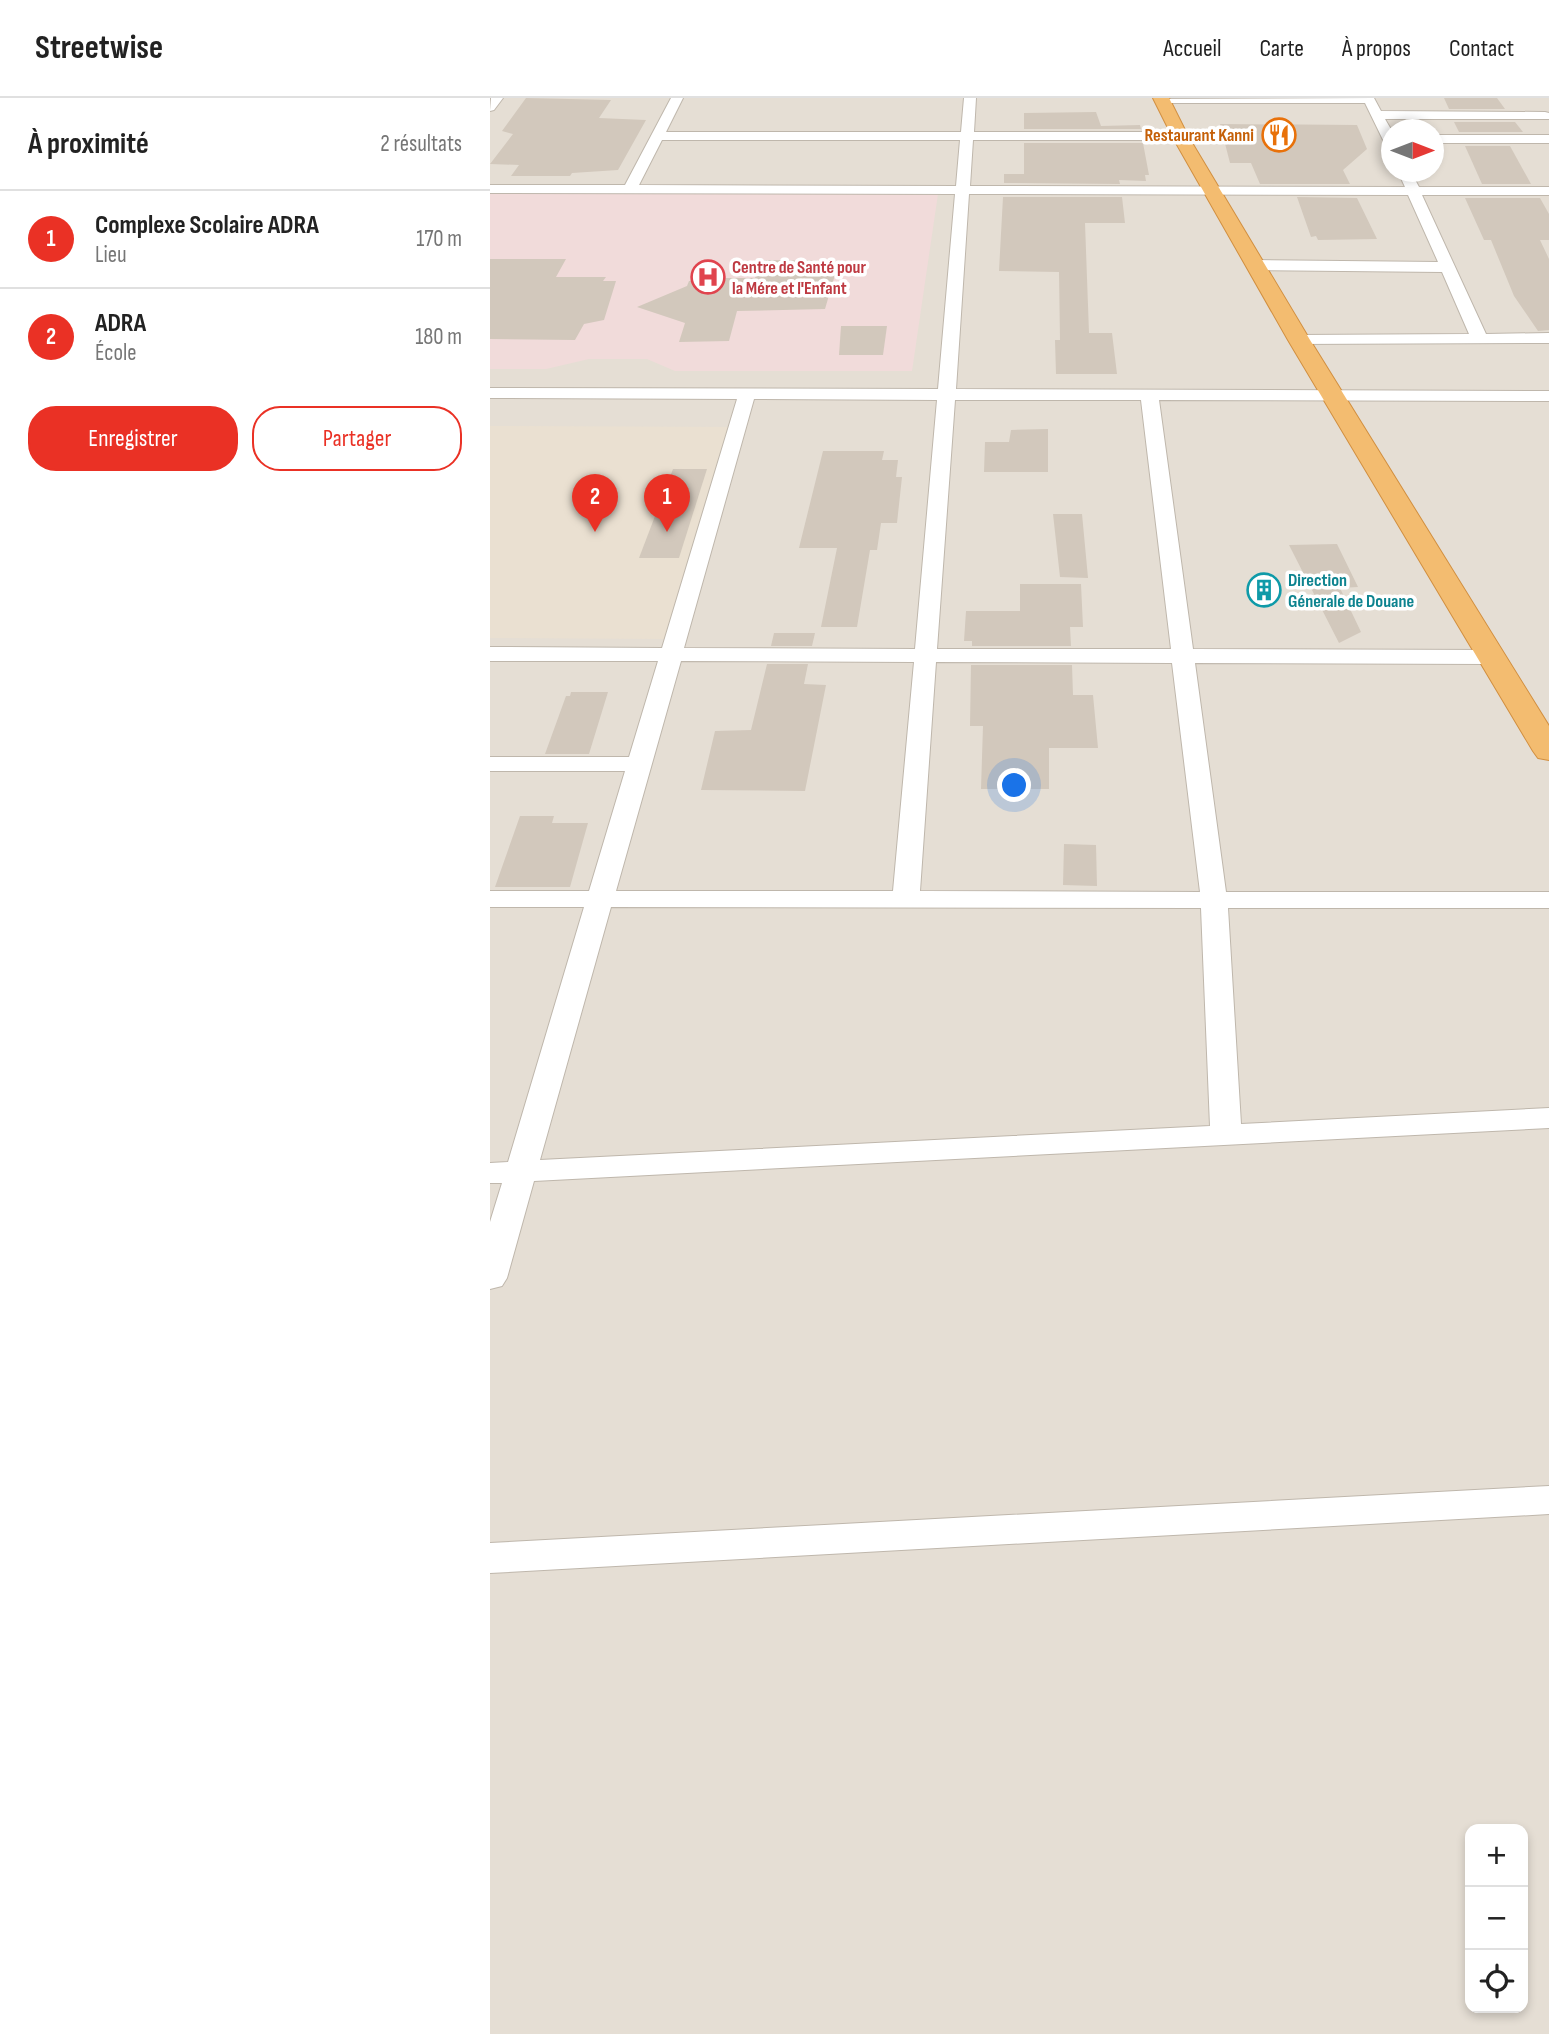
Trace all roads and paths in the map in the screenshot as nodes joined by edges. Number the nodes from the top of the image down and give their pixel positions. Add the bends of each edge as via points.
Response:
1 (497, 98) edge
2 (677, 98) edge
3 (970, 98) edge
4 (1369, 98) edge
5 (1533, 98) edge
6 (1161, 99) edge
7 (490, 107) edge
8 (1377, 115) junction
9 (1547, 119) edge
10 (1381, 123) edge
11 (657, 136) junction
12 (968, 136) junction
13 (1180, 136) junction
14 (1444, 139) edge
15 (1549, 139) edge
16 (1410, 182) edge
17 (490, 189) edge
18 (630, 189) junction
19 (1211, 189) junction
20 (963, 190) junction
21 (1415, 191) junction
22 (1549, 191) edge
23 (1255, 265) junction
24 (1448, 267) junction
25 (1479, 337) junction
26 (1549, 338) edge
27 (1299, 340) junction
28 (490, 393) edge
29 (747, 394) junction
30 (947, 394) junction
31 (1149, 395) junction
32 (1333, 395) junction
33 (1549, 396) edge
34 (490, 654) edge
35 (672, 654) junction
36 (926, 655) junction
37 (1182, 655) junction
38 (1489, 657) junction
39 (1549, 751) edge
40 (490, 764) edge
41 (640, 764) junction
42 (490, 899) edge
43 (601, 900) junction
44 (1549, 900) edge
45 (906, 901) junction
46 (1214, 901) junction
47 (1549, 1118) edge
48 (1226, 1135) junction
49 (505, 1172) edge
50 (490, 1278) edge
51 (1549, 1500) edge
52 (490, 1558) edge

1 - 7 street
2 - 11 street
3 - 12 street
4 - 6 street
4 - 8 street
5 - 9 street
6 - 13 highway
8 - 9 street
8 - 10 street
11 - 12 street
11 - 18 street
12 - 13 street
12 - 20 street
13 - 19 highway
14 - 15 street
16 - 21 street
17 - 18 street
18 - 20 street
19 - 20 street
19 - 21 street
19 - 23 highway
20 - 30 street
21 - 22 street
21 - 24 street
23 - 24 street
23 - 27 highway
24 - 25 street
25 - 26 street
25 - 27 street
27 - 32 highway
28 - 29 street
29 - 30 street
29 - 35 street
30 - 31 street
30 - 36 street
31 - 32 street
31 - 37 street
32 - 33 street
32 - 38 highway
34 - 35 street
35 - 36 street
35 - 41 street
36 - 37 street
36 - 45 street
37 - 38 street
37 - 46 street
38 - 39 highway
40 - 41 street
41 - 43 street
42 - 43 street
43 - 45 street
43 - 49 street
44 - 46 street
45 - 46 street
46 - 48 street
47 - 48 street
48 - 49 street
49 - 50 street
51 - 52 street

